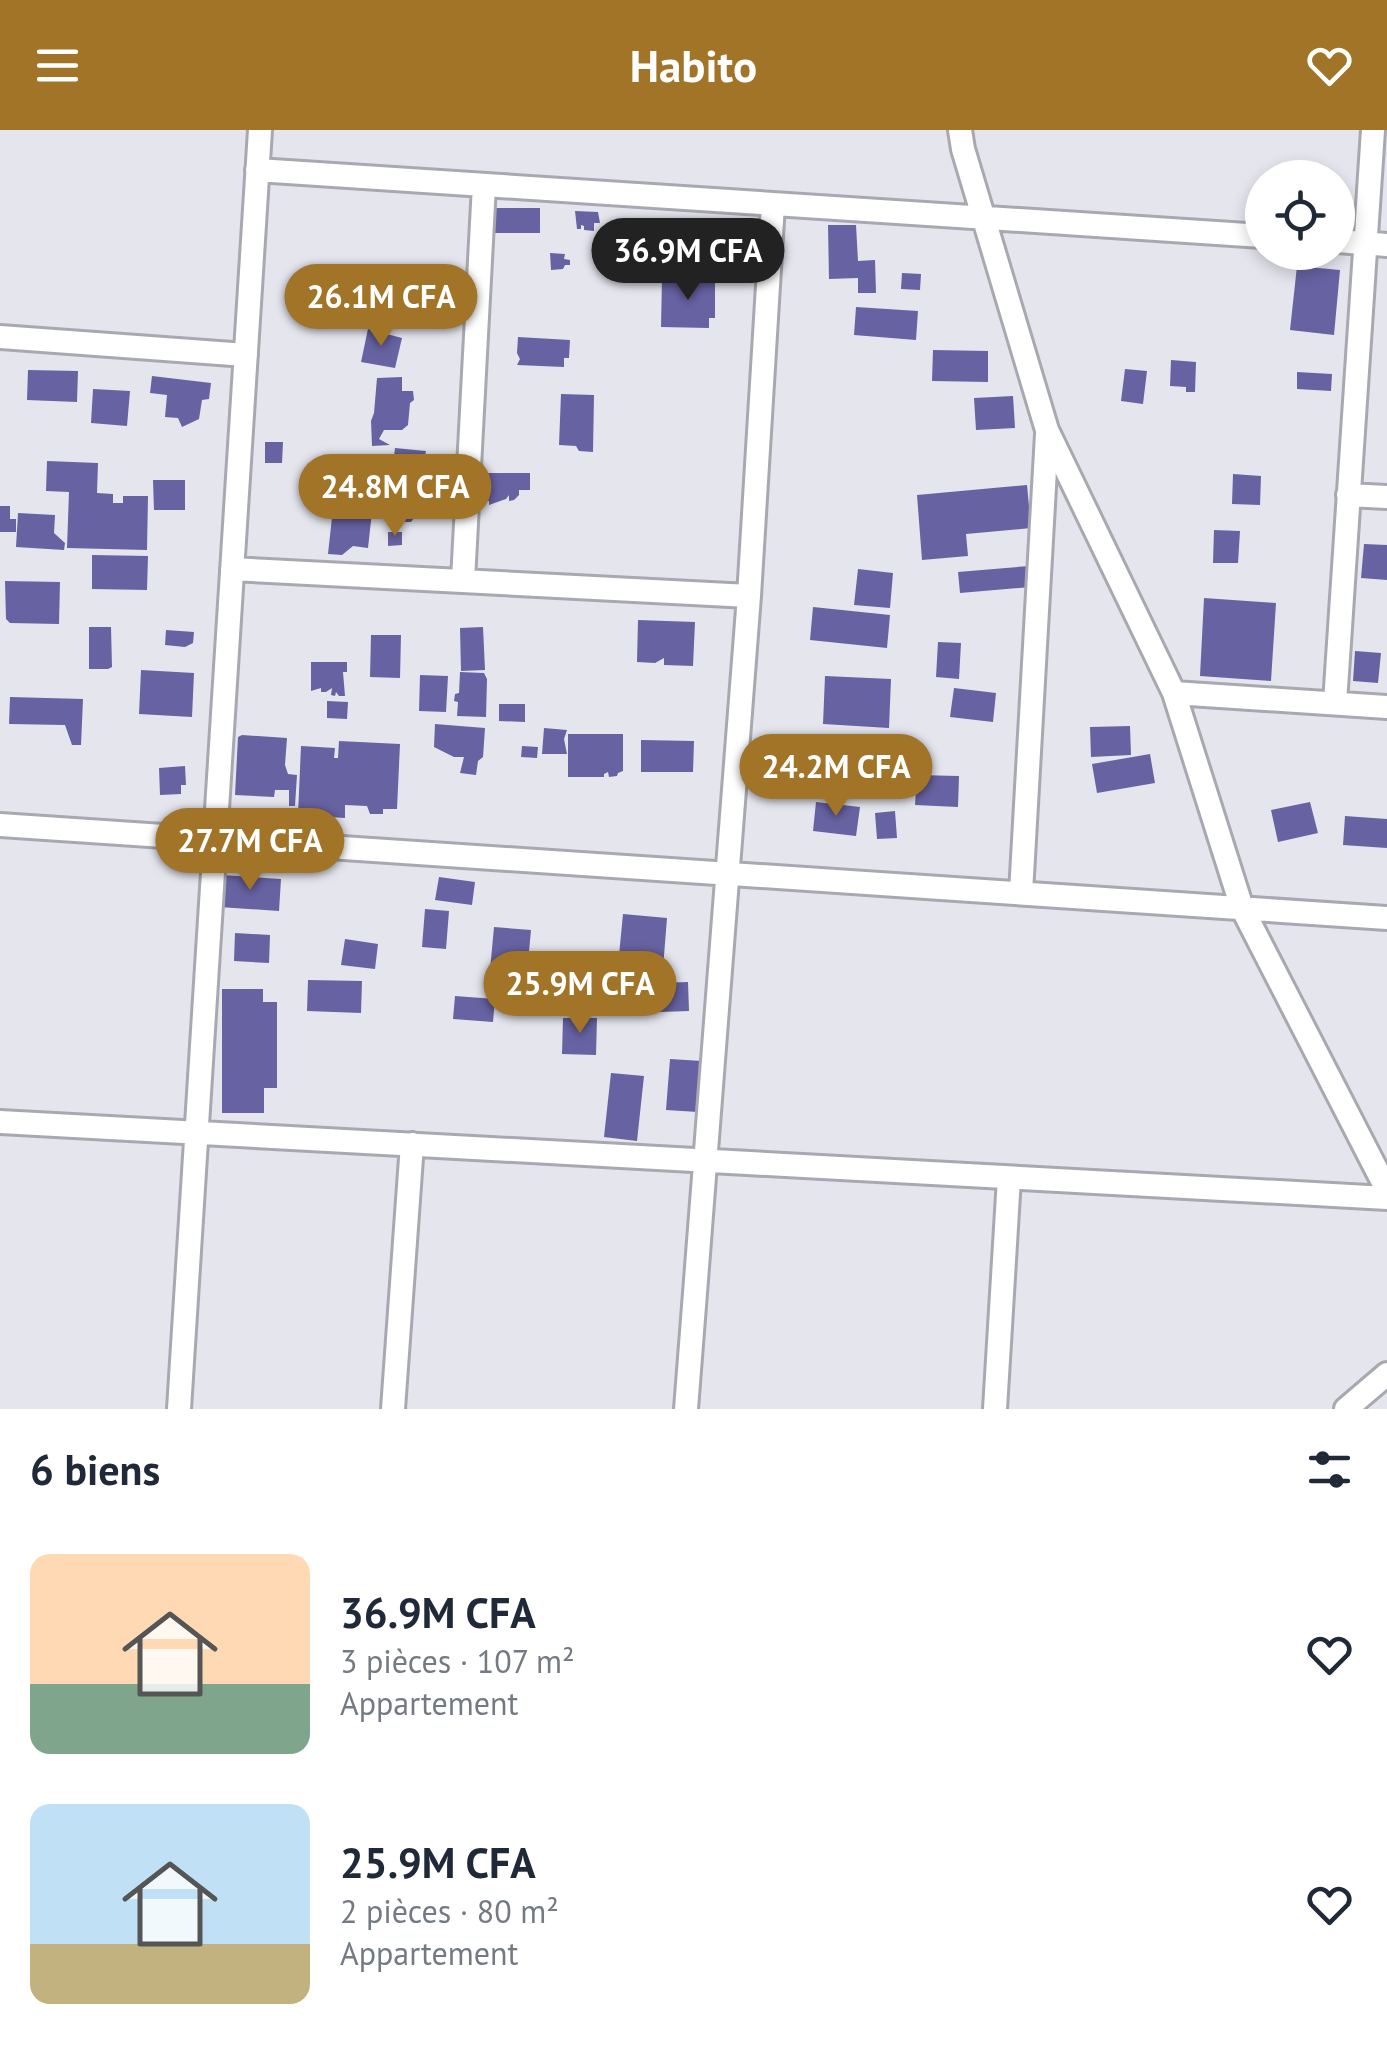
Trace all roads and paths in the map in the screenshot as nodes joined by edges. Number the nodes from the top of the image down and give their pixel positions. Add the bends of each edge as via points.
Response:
1 (260, 130) edge
2 (960, 130) edge
3 (1373, 130) edge
4 (257, 170) junction
5 (484, 184) junction
6 (773, 204) junction
7 (985, 218) junction
8 (1245, 235) edge
9 (1376, 244) edge
10 (0, 337) edge
11 (246, 355) junction
12 (1047, 430) junction
13 (1348, 495) junction
14 (1387, 497) edge
15 (232, 569) junction
16 (463, 580) junction
17 (749, 596) junction
18 (1174, 692) junction
19 (1334, 703) junction
20 (1387, 707) edge
21 (0, 824) edge
22 (215, 839) junction
23 (728, 874) junction
24 (1021, 893) junction
25 (1242, 908) junction
26 (1387, 918) edge
27 (0, 1122) edge
28 (196, 1134) junction
29 (412, 1144) junction
30 (705, 1160) junction
31 (1009, 1178) junction
32 (1387, 1190) edge
33 (1387, 1198) edge
34 (1387, 1374) edge
35 (179, 1409) edge
36 (393, 1409) edge
37 (686, 1409) edge
38 (995, 1409) edge
39 (1346, 1409) edge

1 - 4 street
2 - 7 street
3 - 9 street
4 - 5 street
4 - 11 street
5 - 6 street
5 - 16 street
6 - 7 street
6 - 17 street
7 - 8 street
7 - 12 street
9 - 13 street
10 - 11 street
11 - 15 street
12 - 18 street
12 - 24 street
13 - 14 street
13 - 19 street
15 - 16 street
15 - 22 street
16 - 17 street
17 - 23 street
18 - 19 street
18 - 25 street
19 - 20 street
21 - 22 street
22 - 23 street
22 - 28 street
23 - 24 street
23 - 30 street
24 - 25 street
25 - 26 street
25 - 32 street
27 - 28 street
28 - 29 street
28 - 35 street
29 - 30 street
29 - 36 street
30 - 31 street
30 - 37 street
31 - 33 street
31 - 38 street
34 - 39 street

